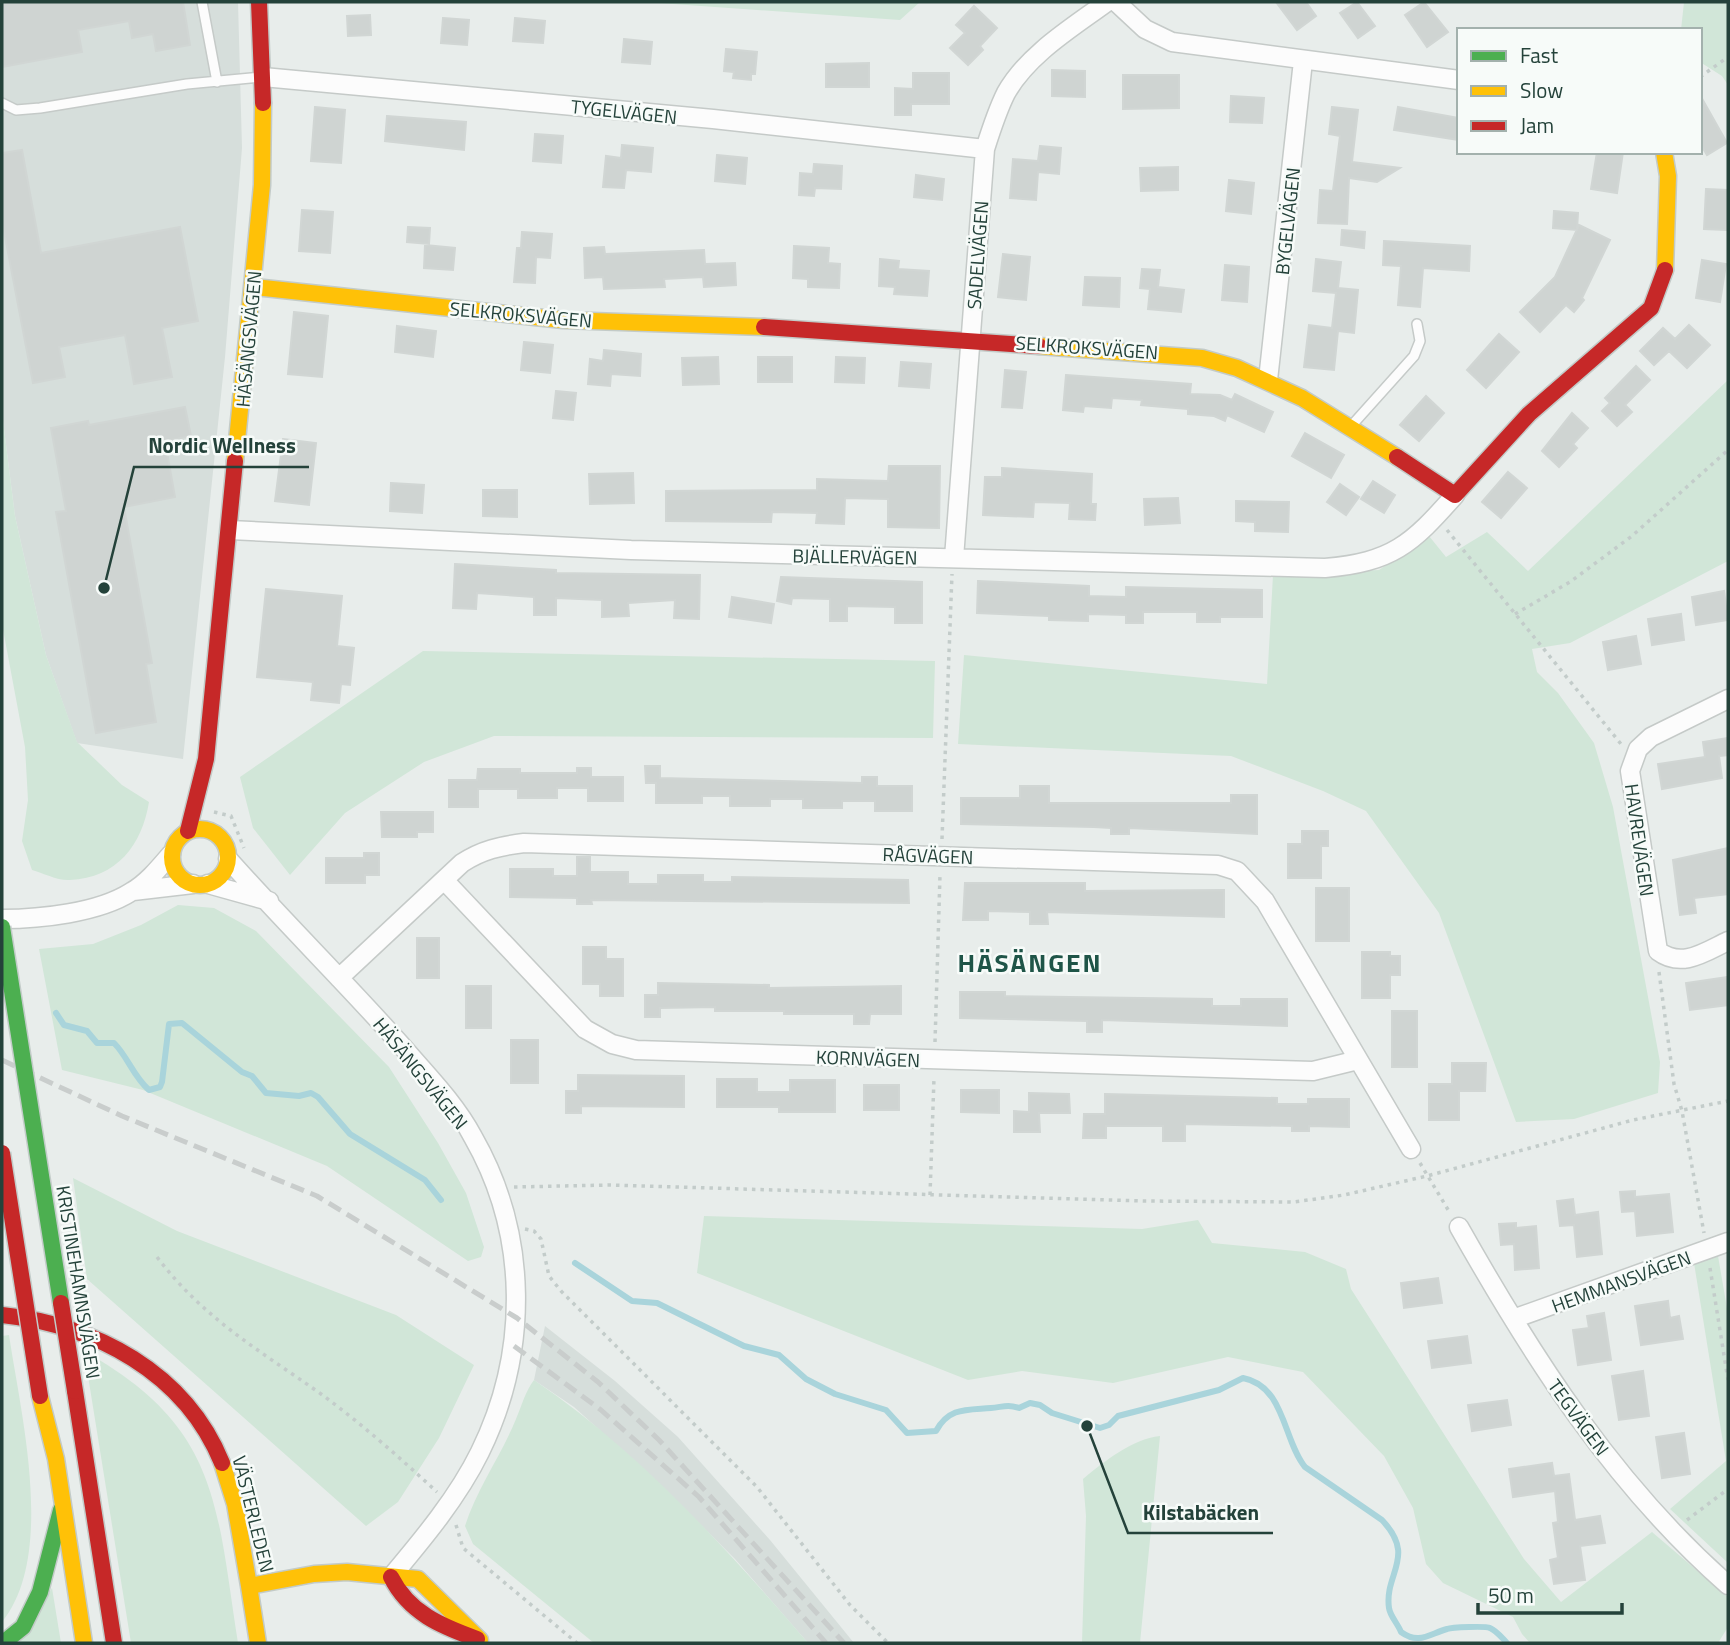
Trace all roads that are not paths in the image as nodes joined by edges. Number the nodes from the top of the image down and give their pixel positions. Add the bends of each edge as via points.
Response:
1 (202, 2) edge
2 (259, 2) edge
3 (1107, 2) edge
4 (1116, 2) edge
5 (1303, 61) junction
6 (263, 77) junction
7 (1457, 80) edge
8 (217, 82) junction
9 (2, 103) edge
10 (985, 149) junction
11 (1664, 154) edge
12 (254, 287) junction
13 (1417, 324) dead end
14 (972, 339) junction
15 (1268, 380) junction
16 (1349, 428) junction
17 (1455, 495) junction
18 (230, 530) junction
19 (954, 558) junction
20 (1728, 699) edge
21 (206, 759) junction
22 (188, 831) junction
23 (219, 836) junction
24 (171, 855) junction
25 (228, 859) junction
26 (444, 880) junction
27 (200, 884) junction
28 (134, 891) junction
29 (269, 901) junction
30 (2, 919) edge
31 (2, 927) edge
32 (1728, 941) edge
33 (340, 978) junction
34 (1359, 1060) junction
35 (1411, 1149) road end
36 (2, 1153) edge
37 (1458, 1227) road end
38 (1728, 1242) edge
39 (2, 1315) edge
40 (1513, 1319) junction
41 (63, 1502) junction
42 (391, 1577) junction
43 (1728, 1585) edge
44 (250, 1586) junction
45 (483, 1641) edge
46 (4, 1643) edge
47 (85, 1643) edge
48 (114, 1643) edge
49 (258, 1643) edge

1 - 8 lane
2 - 6 main road, HÄSÄNGSVÄGEN
3 - 10 street, SADELVÄGEN via 1055,40 1023,71 1007,91
4 - 5 street via 1145,29 1172,42
5 - 7 street
5 - 15 street, BYGELVÄGEN
6 - 8 lane
6 - 10 street, TYGELVÄGEN
6 - 12 main road, HÄSÄNGSVÄGEN
8 - 9 lane via 40,108 16,110
10 - 14 street, SADELVÄGEN
11 - 17 main road via 1666,268 1651,308 1529,414
12 - 14 main road, SELKROKSVÄGEN via 562,320 746,325
12 - 18 main road, HÄSÄNGSVÄGEN
13 - 16 lane via 1420,341 1414,356
14 - 15 main road, SELKROKSVÄGEN via 1177,354 1232,365
14 - 19 street, SADELVÄGEN
15 - 16 main road, SELKROKSVÄGEN
16 - 17 main road, SELKROKSVÄGEN
17 - 19 street, BJÄLLERVÄGEN via 1407,544 1383,558 1344,566
18 - 19 street, BJÄLLERVÄGEN via 631,550
18 - 21 main road, HÄSÄNGSVÄGEN
20 - 32 street, HAVREVÄGEN via 1629,752 1658,951 1670,960 1686,960
21 - 22 main road, HÄSÄNGSVÄGEN
21 - 23 main road, HÄSÄNGSVÄGEN
22 - 23 main road via 208,830
22 - 24 main road
23 - 25 main road
24 - 27 main road via 174,870
24 - 28 street
25 - 27 main road via 222,874
25 - 29 street, HÄSÄNGSVÄGEN
26 - 33 street, RÅGVÄGEN
26 - 34 street, KORNVÄGEN via 584,1029 636,1050 1313,1071
26 - 34 street, RÅGVÄGEN via 478,853 524,844 1218,865 1237,871 1265,901
27 - 28 street
27 - 29 street
28 - 30 street via 70,913
29 - 33 street, HÄSÄNGSVÄGEN
31 - 48 main road, KRISTINEHAMNSVÄGEN, bridge
33 - 42 street, HÄSÄNGSVÄGEN via 424,1072 473,1136 489,1169 511,1242 518,1309 511,1370 453,1509
34 - 35 street, RÅGVÄGEN
36 - 41 main road, bridge via 40,1396
37 - 40 street, TEGVÄGEN
38 - 40 street, HEMMANSVÄGEN
39 - 44 main road, VÄSTERLEDEN via 44,1320 94,1336 152,1372 183,1403 220,1458
40 - 43 street, TEGVÄGEN via 1600,1448 1671,1532
41 - 46 main road via 40,1592 23,1627
41 - 47 main road
42 - 44 main road, VÄSTERLEDEN via 347,1572
42 - 45 main road, VÄSTERLEDEN via 418,1579
42 - 45 main road, VÄSTERLEDEN via 410,1607 440,1626
44 - 49 main road

